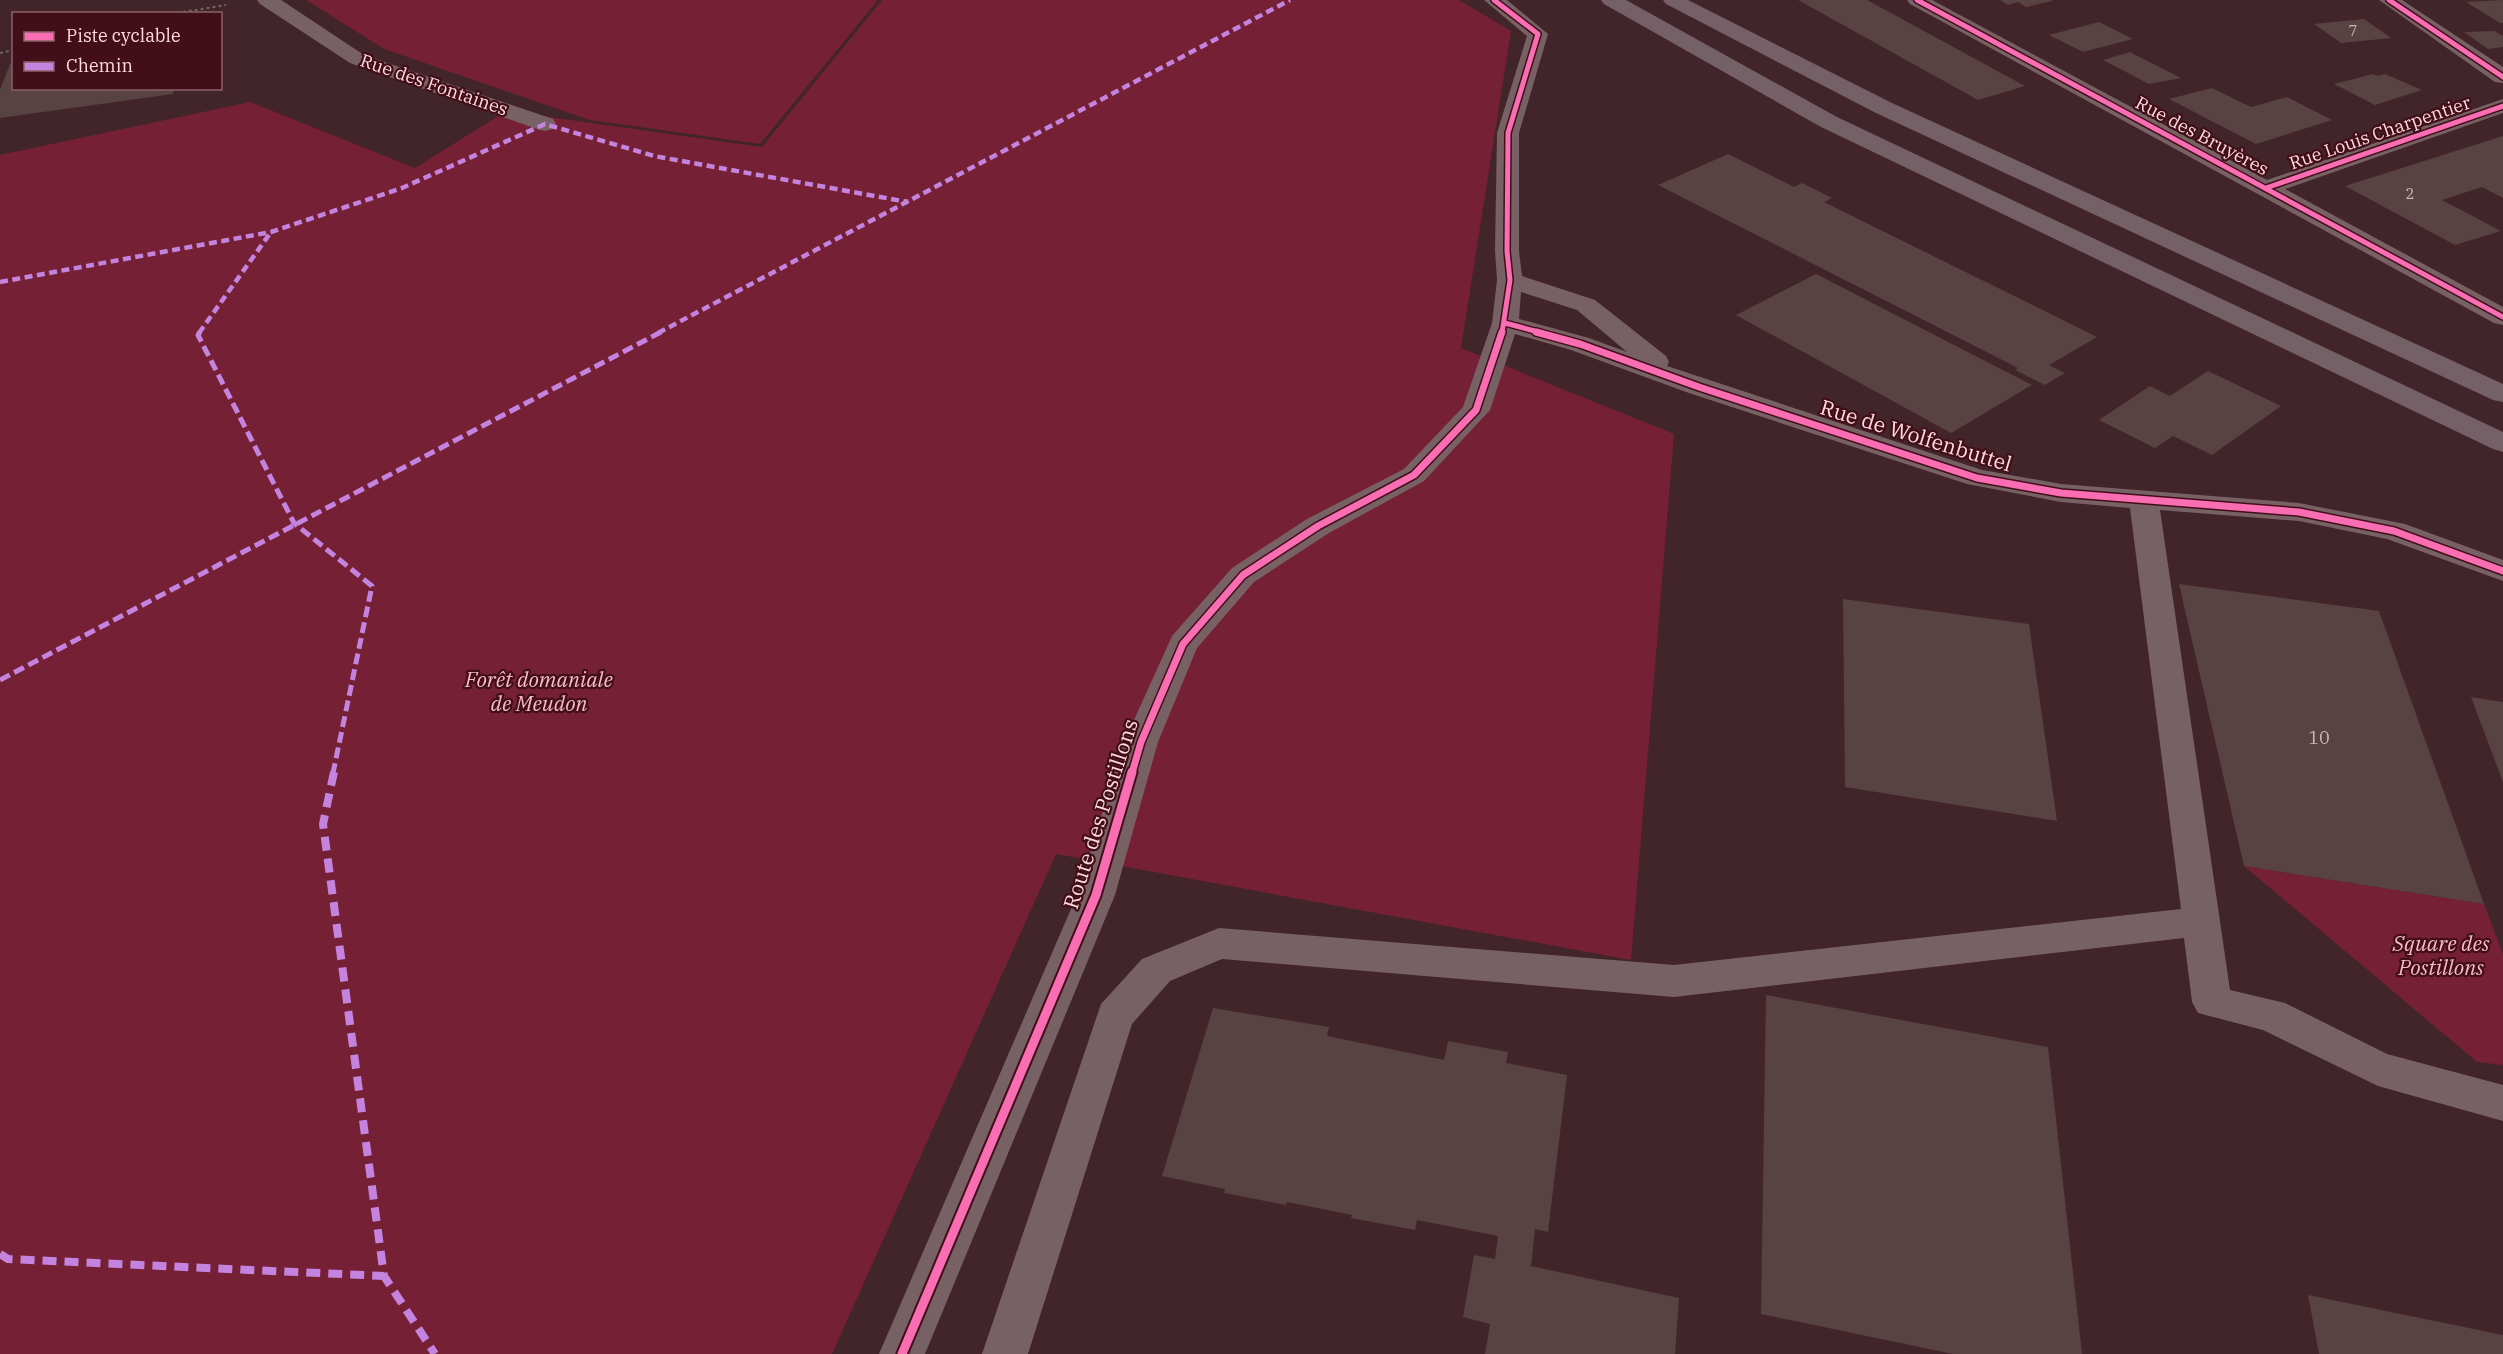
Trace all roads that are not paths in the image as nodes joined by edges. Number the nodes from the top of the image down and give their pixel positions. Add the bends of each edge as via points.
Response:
1 (267, 0) edge
2 (1494, 0) edge
3 (1611, 0) edge
4 (1673, 0) edge
5 (1917, 0) edge
6 (2389, 0) edge
7 (357, 59) junction
8 (334, 70) dead end
9 (2503, 77) edge
10 (2503, 106) edge
11 (545, 124) dead end
12 (2266, 188) junction
13 (1510, 280) junction
14 (2503, 317) edge
15 (1505, 323) junction
16 (1699, 387) junction
17 (2503, 394) edge
18 (2503, 443) edge
19 (2144, 501) junction
20 (2503, 571) edge
21 (2201, 922) junction
22 (2503, 1102) edge
23 (902, 1354) edge
24 (1005, 1354) edge

1 - 7 street, Rue des Fontaines
2 - 13 street, Route des Postillons via 1538,34 1508,133
3 - 18 highway via 1829,123
4 - 17 highway via 1884,108
5 - 12 street, Rue des Bruyères
6 - 9 street
7 - 8 street
7 - 11 street, Rue des Fontaines
10 - 12 street, Rue Louis Charpentier
12 - 14 street, Rue des Bruyères
13 - 15 street, Route des Postillons
13 - 16 street, Rue de Wolfenbuttel via 1586,305 1647,357
15 - 16 street, Rue de Wolfenbuttel via 1580,344
15 - 23 street, Route des Postillons via 1476,410 1414,475 1318,526 1243,574 1183,644 1142,742 1096,895
16 - 19 street, Rue de Wolfenbuttel via 1977,478 2061,493
19 - 20 street, Rue de Wolfenbuttel via 2299,512 2394,531
19 - 21 street
21 - 22 street via 2212,1002 2271,1015 2378,1069
21 - 24 street via 1674,981 1219,943 1156,970 1115,1016

